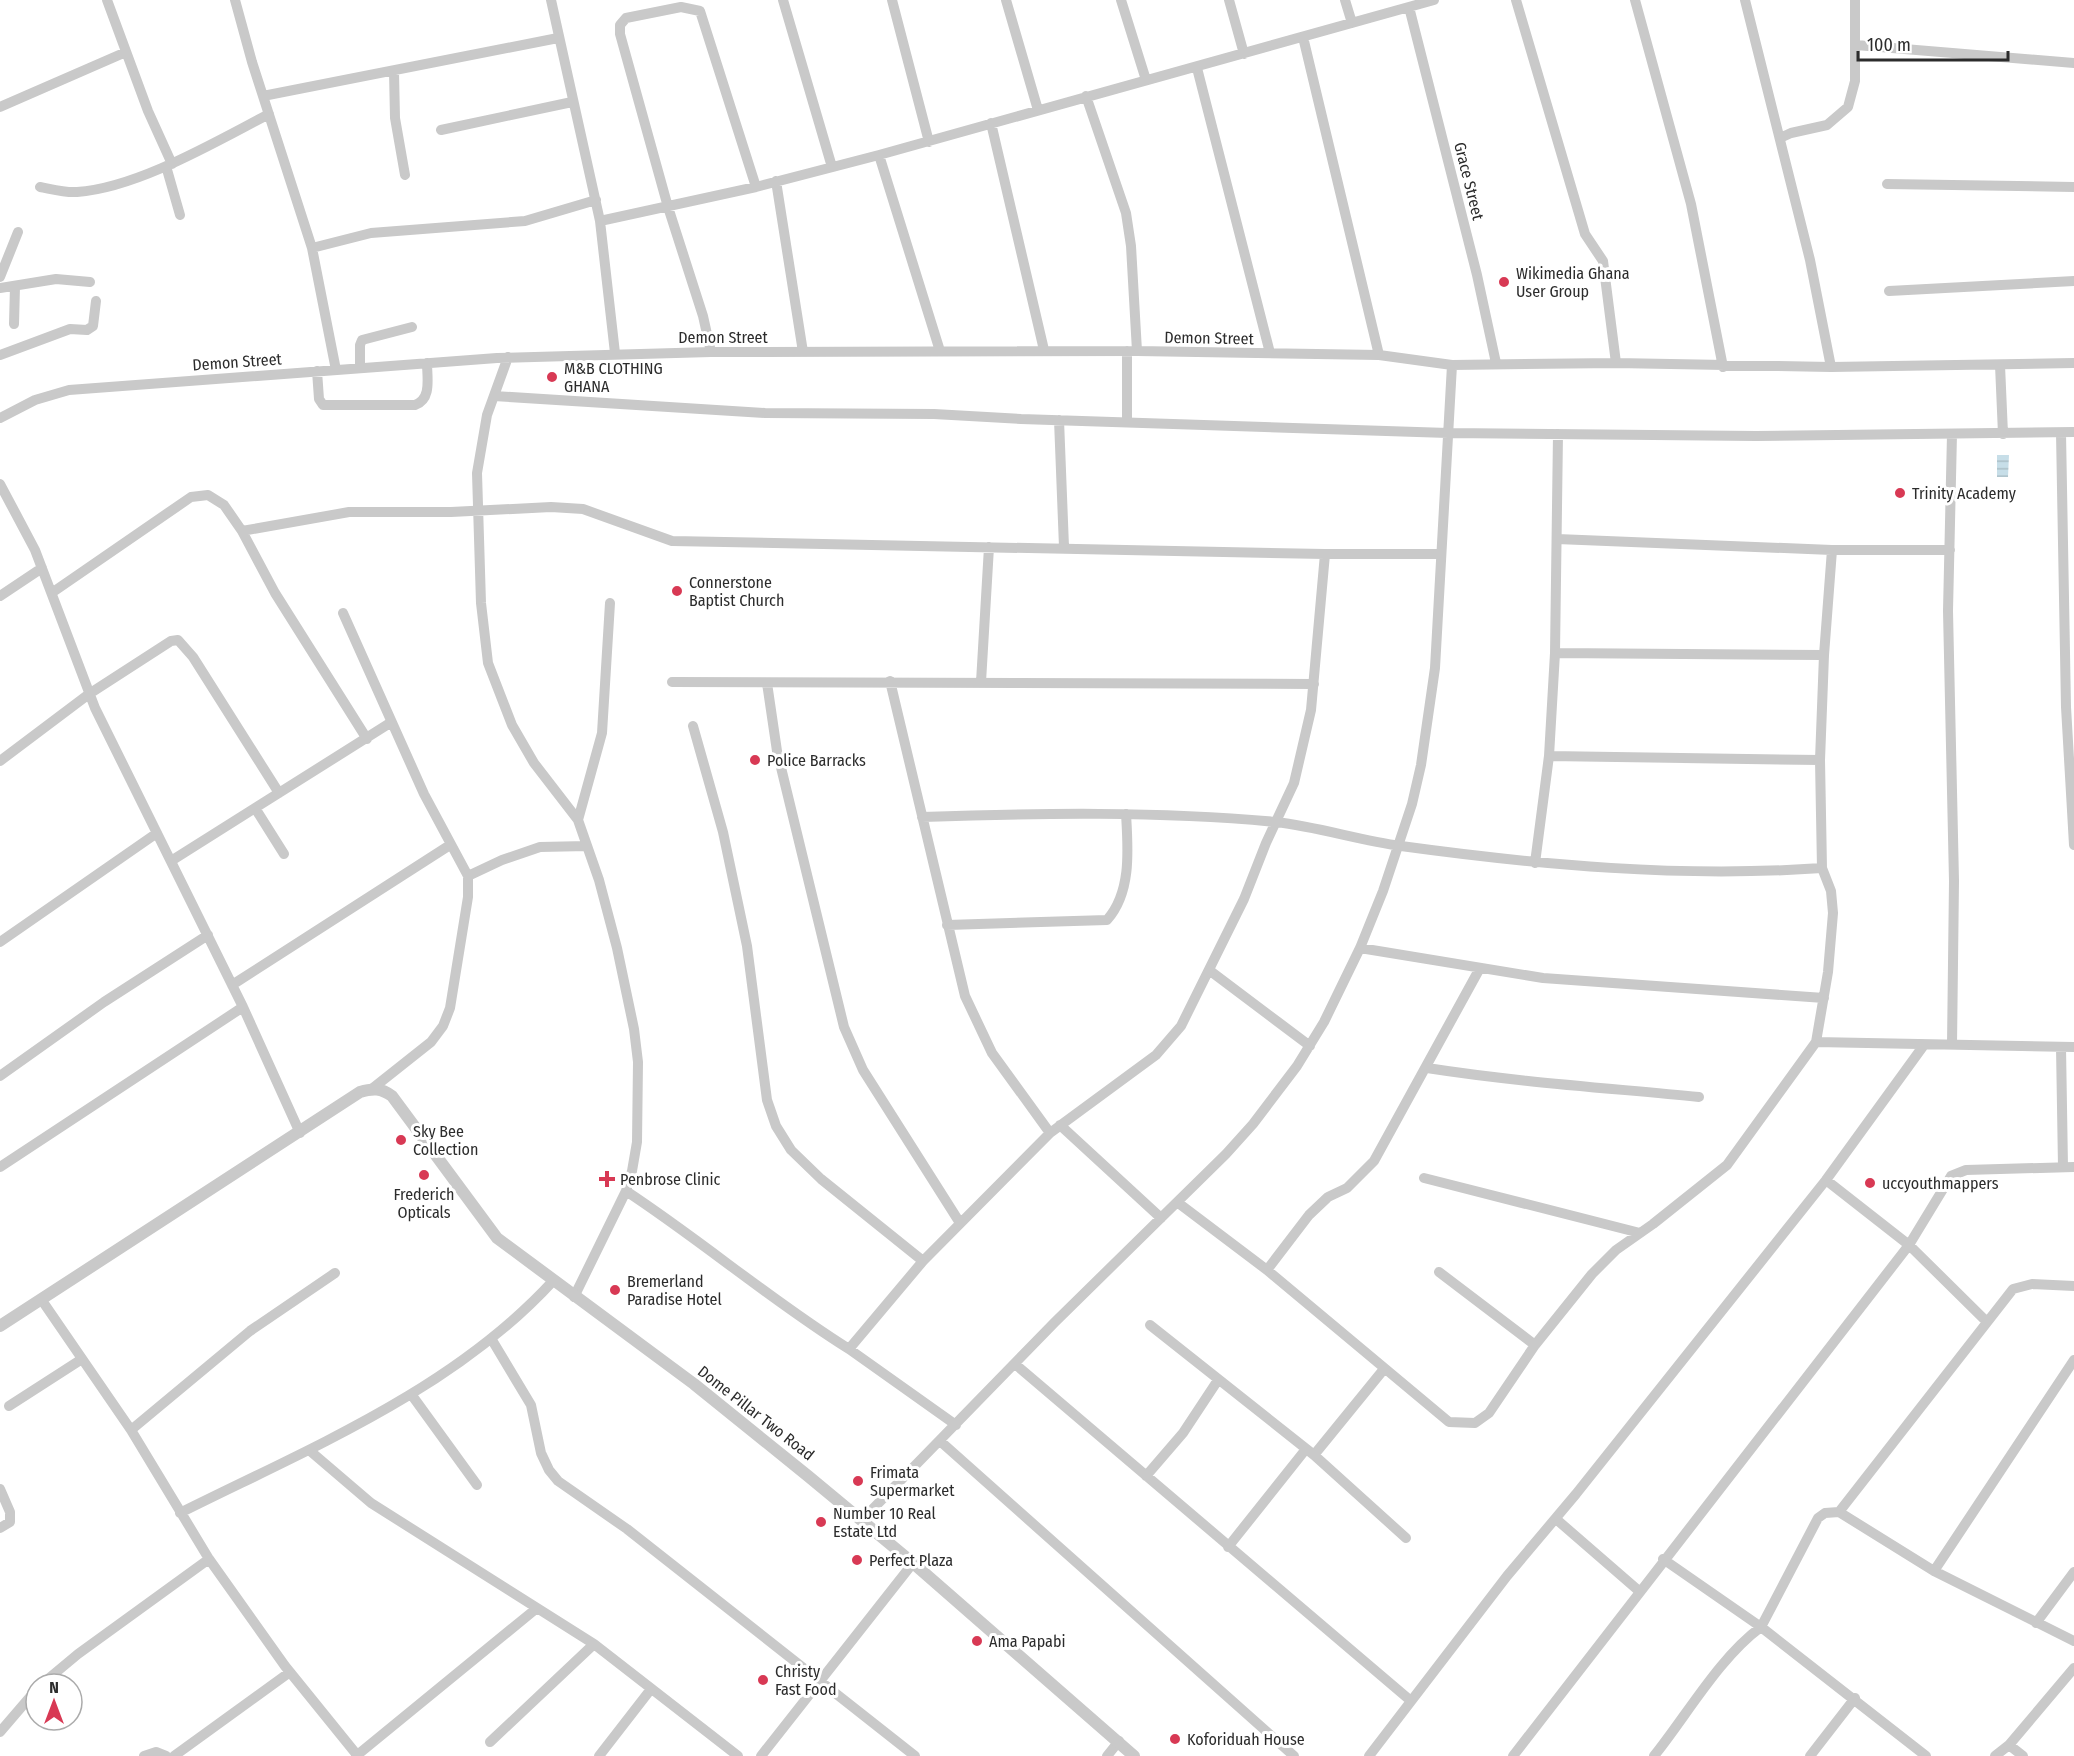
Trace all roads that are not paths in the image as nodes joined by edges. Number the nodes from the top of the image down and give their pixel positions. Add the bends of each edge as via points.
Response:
1 (107, 0) edge
2 (235, 0) edge
3 (551, 0) edge
4 (783, 0) edge
5 (892, 0) edge
6 (1006, 0) edge
7 (1121, 0) edge
8 (1229, 0) edge
9 (1345, 0) edge
10 (1434, 0) edge
11 (1516, 0) edge
12 (1635, 0) edge
13 (1744, 0) edge
14 (1855, 0) edge
15 (1409, 7) junction
16 (1352, 23) junction
17 (558, 38) junction
18 (1303, 38) junction
19 (1856, 45) junction
20 (126, 52) junction
21 (1244, 54) junction
22 (2074, 63) edge
23 (1197, 68) junction
24 (394, 72) junction
25 (1146, 80) junction
26 (263, 96) junction
27 (1086, 96) junction
28 (572, 102) junction
29 (0, 107) edge
30 (1038, 110) junction
31 (269, 114) junction
32 (991, 123) junction
33 (441, 130) dead end
34 (1780, 138) junction
35 (929, 142) junction
36 (879, 155) junction
37 (169, 165) junction
38 (832, 167) junction
39 (405, 175) dead end
40 (776, 181) junction
41 (1887, 184) dead end
42 (40, 187) dead end
43 (756, 187) junction
44 (2074, 187) edge
45 (596, 200) junction
46 (668, 207) junction
47 (180, 215) dead end
48 (600, 220) junction
49 (18, 232) dead end
50 (312, 248) junction
51 (0, 277) edge
52 (2074, 281) edge
53 (90, 282) dead end
54 (15, 286) junction
55 (0, 288) edge
56 (1889, 291) dead end
57 (96, 301) dead end
58 (14, 324) dead end
59 (412, 327) dead end
60 (940, 351) junction
61 (1044, 351) junction
62 (1132, 351) junction
63 (711, 352) junction
64 (803, 352) junction
65 (615, 353) junction
66 (1270, 353) junction
67 (0, 355) edge
68 (1379, 356) junction
69 (508, 357) junction
70 (427, 363) junction
71 (1496, 363) junction
72 (1616, 363) junction
73 (2074, 363) edge
74 (1452, 365) junction
75 (2000, 365) junction
76 (1723, 367) junction
77 (1830, 367) junction
78 (360, 368) junction
79 (336, 370) junction
80 (316, 371) junction
81 (494, 396) junction
82 (0, 418) edge
83 (1059, 420) junction
84 (1127, 422) junction
85 (1448, 432) junction
86 (2074, 432) edge
87 (2061, 433) junction
88 (1558, 434) junction
89 (1952, 434) junction
90 (2003, 434) junction
91 (0, 484) edge
92 (478, 509) junction
93 (242, 531) junction
94 (1557, 539) junction
95 (989, 548) junction
96 (1064, 548) junction
97 (1832, 550) junction
98 (1950, 550) junction
99 (1325, 554) junction
100 (1440, 554) junction
101 (42, 568) junction
102 (53, 592) junction
103 (0, 596) edge
104 (2069, 598) edge
105 (610, 603) dead end
106 (343, 613) dead end
107 (1555, 653) junction
108 (1824, 655) junction
109 (890, 681) junction
110 (672, 682) dead end
111 (767, 682) junction
112 (981, 682) junction
113 (1314, 684) junction
114 (89, 694) junction
115 (2070, 706) edge
116 (390, 723) junction
117 (693, 726) dead end
118 (367, 739) junction
119 (1549, 756) junction
120 (1820, 760) junction
121 (0, 761) edge
122 (279, 793) junction
123 (255, 808) junction
124 (1126, 814) junction
125 (922, 817) junction
126 (578, 820) junction
127 (1278, 823) junction
128 (157, 833) junction
129 (450, 845) junction
130 (1398, 845) junction
131 (2074, 845) edge
132 (587, 846) junction
133 (284, 854) dead end
134 (171, 861) junction
135 (1535, 863) junction
136 (1822, 868) junction
137 (468, 876) junction
138 (947, 925) junction
139 (208, 935) junction
140 (0, 942) edge
141 (1360, 948) junction
142 (1480, 968) junction
143 (1209, 970) junction
144 (232, 985) junction
145 (1824, 998) junction
146 (243, 1007) junction
147 (1816, 1042) junction
148 (1924, 1044) junction
149 (1952, 1045) junction
150 (1310, 1046) junction
151 (2061, 1047) junction
152 (2074, 1047) edge
153 (1427, 1068) junction
154 (0, 1076) edge
155 (373, 1088) junction
156 (1699, 1097) dead end
157 (1060, 1125) junction
158 (300, 1133) junction
159 (1050, 1133) junction
160 (0, 1167) edge
161 (2069, 1167) edge
162 (1424, 1178) dead end
163 (1826, 1180) junction
164 (626, 1191) junction
165 (1177, 1202) junction
166 (1161, 1218) junction
167 (960, 1223) junction
168 (1641, 1233) junction
169 (1909, 1245) junction
170 (923, 1261) junction
171 (1267, 1270) junction
172 (1438, 1272) dead end
173 (335, 1273) dead end
174 (553, 1281) junction
175 (2074, 1286) edge
176 (574, 1297) junction
177 (41, 1299) junction
178 (1987, 1322) junction
179 (1150, 1325) dead end
180 (0, 1326) edge
181 (492, 1340) junction
182 (1535, 1345) junction
183 (849, 1349) junction
184 (82, 1359) junction
185 (2074, 1360) edge
186 (1015, 1365) junction
187 (1384, 1369) junction
188 (1218, 1380) junction
189 (411, 1394) junction
190 (9, 1406) dead end
191 (956, 1425) junction
192 (131, 1430) junction
193 (940, 1441) junction
194 (309, 1450) junction
195 (1310, 1452) junction
196 (1146, 1476) junction
197 (477, 1485) dead end
198 (0, 1489) edge
199 (1839, 1512) junction
200 (180, 1513) junction
201 (1556, 1519) junction
202 (862, 1520) junction
203 (0, 1528) edge
204 (1406, 1538) dead end
205 (1228, 1547) junction
206 (209, 1559) junction
207 (1663, 1559) junction
208 (913, 1563) junction
209 (1934, 1571) junction
210 (2074, 1572) edge
211 (1639, 1591) junction
212 (537, 1608) junction
213 (2036, 1623) junction
214 (1761, 1627) junction
215 (2074, 1641) edge
216 (594, 1644) junction
217 (2074, 1668) edge
218 (56, 1672) edge
219 (290, 1672) junction
220 (821, 1680) junction
221 (651, 1689) junction
222 (1855, 1698) junction
223 (1411, 1701) junction
224 (24, 1704) edge
225 (0, 1732) edge
226 (1119, 1741) junction
227 (490, 1742) dead end
228 (2009, 1744) junction
229 (1516, 1755) edge
230 (144, 1756) edge
231 (166, 1756) edge
232 (174, 1756) edge
233 (356, 1756) edge
234 (598, 1756) edge
235 (738, 1756) edge
236 (761, 1756) edge
237 (915, 1756) edge
238 (1107, 1756) edge
239 (1134, 1756) edge
240 (1294, 1756) edge
241 (1369, 1756) edge
242 (1654, 1756) edge
243 (1810, 1756) edge
244 (1926, 1756) edge
245 (1995, 1756) edge
246 (2023, 1756) edge

1 - 20 street
2 - 26 street
3 - 17 street
4 - 38 street
5 - 35 street
6 - 30 street
7 - 25 street
8 - 21 street
9 - 16 street
10 - 15 street
11 - 72 street via 1586,234 1603,261
12 - 76 street via 1691,204
13 - 34 street
14 - 19 street
15 - 16 street
15 - 71 street, Grace Street via 1478,275
16 - 18 street
17 - 24 street
17 - 28 street
18 - 21 street
18 - 68 street
19 - 22 street
19 - 34 street via 1855,81 1848,107 1827,125
20 - 29 street
20 - 37 street
21 - 23 street
23 - 25 street
23 - 66 street
24 - 26 street
24 - 39 street via 397,141
25 - 27 street
26 - 31 street
27 - 30 street
27 - 62 street via 1126,213 1131,246
28 - 33 street
28 - 45 street
30 - 32 street
31 - 37 street
31 - 50 street
32 - 35 street
32 - 61 street
34 - 77 street via 1810,260
35 - 36 street
36 - 38 street
36 - 60 street
37 - 42 street via 75,192
37 - 47 street
38 - 40 street
40 - 43 street
40 - 64 street
41 - 44 street
43 - 46 street
43 - 46 street via 700,12 681,7 626,18 620,25 620,34
45 - 48 street
45 - 50 street via 525,220 371,233
46 - 48 street
46 - 63 street
48 - 65 street
49 - 51 street
50 - 79 street
52 - 56 street
53 - 54 street via 56,279
54 - 55 street
54 - 58 street
57 - 67 street via 93,326 87,330 70,329
59 - 78 street via 362,340
60 - 61 street, Demon Street
60 - 64 street, Demon Street
61 - 62 street, Demon Street
62 - 66 street, Demon Street
62 - 84 street
63 - 64 street, Demon Street
63 - 65 street, Demon Street
65 - 69 street, Demon Street
66 - 68 street, Demon Street
68 - 74 street, Demon Street
69 - 70 street, Demon Street
69 - 81 street
70 - 78 street, Demon Street
70 - 80 street via 427,396 416,405 323,405
71 - 72 street, Demon Street
71 - 74 street, Demon Street
72 - 76 street, Demon Street
73 - 75 street, Demon Street
74 - 85 street
75 - 77 street, Demon Street
75 - 90 street
76 - 77 street, Demon Street
78 - 79 street, Demon Street
79 - 80 street, Demon Street
80 - 82 street, Demon Street via 69,390 35,400
81 - 83 street via 765,413 934,414
81 - 92 street via 477,473
83 - 84 street
83 - 96 street
84 - 85 street
85 - 88 street
85 - 100 street
86 - 87 street
87 - 90 street
87 - 104 street
88 - 89 street
88 - 94 street
89 - 90 street
89 - 98 street
91 - 101 street
92 - 93 street via 349,512
92 - 95 street via 583,509 672,541
92 - 126 street via 483,629 496,687 534,763
93 - 102 street via 216,499 199,494
93 - 118 street via 275,593
94 - 97 street
94 - 107 street
95 - 96 street
95 - 112 street
96 - 99 street
97 - 98 street
97 - 108 street
98 - 149 street
99 - 100 street
99 - 113 street
100 - 130 street via 1435,668 1428,723 1412,804
101 - 102 street
101 - 103 street
102 - 114 street
104 - 115 street
105 - 126 street via 602,733
106 - 116 street
107 - 108 street
107 - 119 street
108 - 120 street
109 - 111 street
109 - 112 street
109 - 125 street
110 - 111 street
111 - 167 street via 777,750 844,1027 863,1070
112 - 113 street
113 - 127 street via 1301,760
114 - 121 street
114 - 122 street via 171,640 178,640 194,657
114 - 128 street
115 - 131 street
116 - 118 street
116 - 129 street
117 - 170 street via 723,832 747,946 767,1100 776,1126 791,1150 821,1179
118 - 122 street
119 - 120 street
119 - 135 street
120 - 136 street
122 - 123 street
123 - 133 street
123 - 134 street
124 - 125 street
124 - 127 street
124 - 138 street via 1127,871 1114,912 1107,920
125 - 138 street
126 - 132 street
127 - 130 street
127 - 143 street
128 - 134 street
128 - 140 street
129 - 137 street
129 - 144 street
130 - 135 street
130 - 141 street
132 - 137 street via 540,847
132 - 164 street via 621,967 638,1062 637,1142
134 - 139 street
135 - 136 street via 1688,873
136 - 145 street via 1831,891 1833,913
137 - 155 street via 450,1008 443,1026 431,1042
138 - 159 street via 965,996 978,1028 1009,1079
139 - 144 street
139 - 154 street
141 - 142 street
141 - 150 street
142 - 145 street via 1598,983
142 - 153 street
143 - 150 street
143 - 157 street via 1169,1042
144 - 146 street
145 - 147 street
146 - 158 street
146 - 160 street
147 - 148 street
147 - 168 street via 1727,1165
148 - 149 street
148 - 163 street
149 - 151 street
150 - 165 street via 1253,1124
151 - 152 street
151 - 161 street
153 - 156 street via 1528,1083
153 - 171 street via 1374,1161 1347,1188 1328,1197 1308,1215
155 - 158 street via 360,1092
155 - 174 street, Dome Pillar Two Road via 392,1096 488,1228
157 - 159 street
157 - 166 street
158 - 177 street
159 - 167 street
161 - 169 street via 1958,1171 1951,1176
162 - 168 street
163 - 169 street
163 - 201 street
164 - 176 street
164 - 183 street via 800,1318
165 - 166 street
165 - 171 street
166 - 186 street
167 - 170 street
168 - 182 street via 1616,1250 1592,1274
169 - 178 street
169 - 207 street
170 - 183 street
171 - 187 street
172 - 182 street
173 - 192 street via 250,1331
174 - 176 street, Dome Pillar Two Road
174 - 181 street
175 - 178 street via 2022,1285 2013,1289
176 - 202 street, Dome Pillar Two Road via 694,1384
177 - 180 street
177 - 184 street
178 - 199 street
179 - 188 street
181 - 189 street
181 - 220 street via 531,1405 541,1453 558,1481 627,1529
182 - 187 street via 1489,1413 1475,1423 1449,1422
183 - 191 street
184 - 190 street
184 - 192 street
185 - 209 street
186 - 191 street
186 - 196 street
187 - 195 street
188 - 195 street
188 - 196 street via 1183,1433
189 - 194 street
189 - 197 street
191 - 193 street
192 - 200 street
193 - 202 street
193 - 240 street
194 - 200 street
194 - 212 street via 370,1503
195 - 204 street
195 - 205 street
196 - 205 street
198 - 203 street via 10,1522
199 - 209 street
199 - 214 street via 1818,1518
200 - 206 street
201 - 211 street
201 - 223 street via 1507,1575
202 - 208 street, Dome Pillar Two Road
205 - 223 street
206 - 218 street
206 - 219 street
207 - 211 street
207 - 214 street
208 - 220 street
208 - 226 street, Dome Pillar Two Road
209 - 213 street
210 - 213 street
211 - 229 street
212 - 216 street
212 - 233 street
213 - 215 street
214 - 222 street
214 - 242 street via 1729,1658
216 - 221 street
216 - 227 street
217 - 228 street
219 - 232 street
219 - 233 street
220 - 236 street
220 - 237 street
221 - 234 street
221 - 235 street
222 - 243 street
222 - 244 street
223 - 241 street
224 - 225 street
226 - 238 street
226 - 239 street, Dome Pillar Two Road
228 - 245 street
228 - 246 street
230 - 231 street via 156,1752

